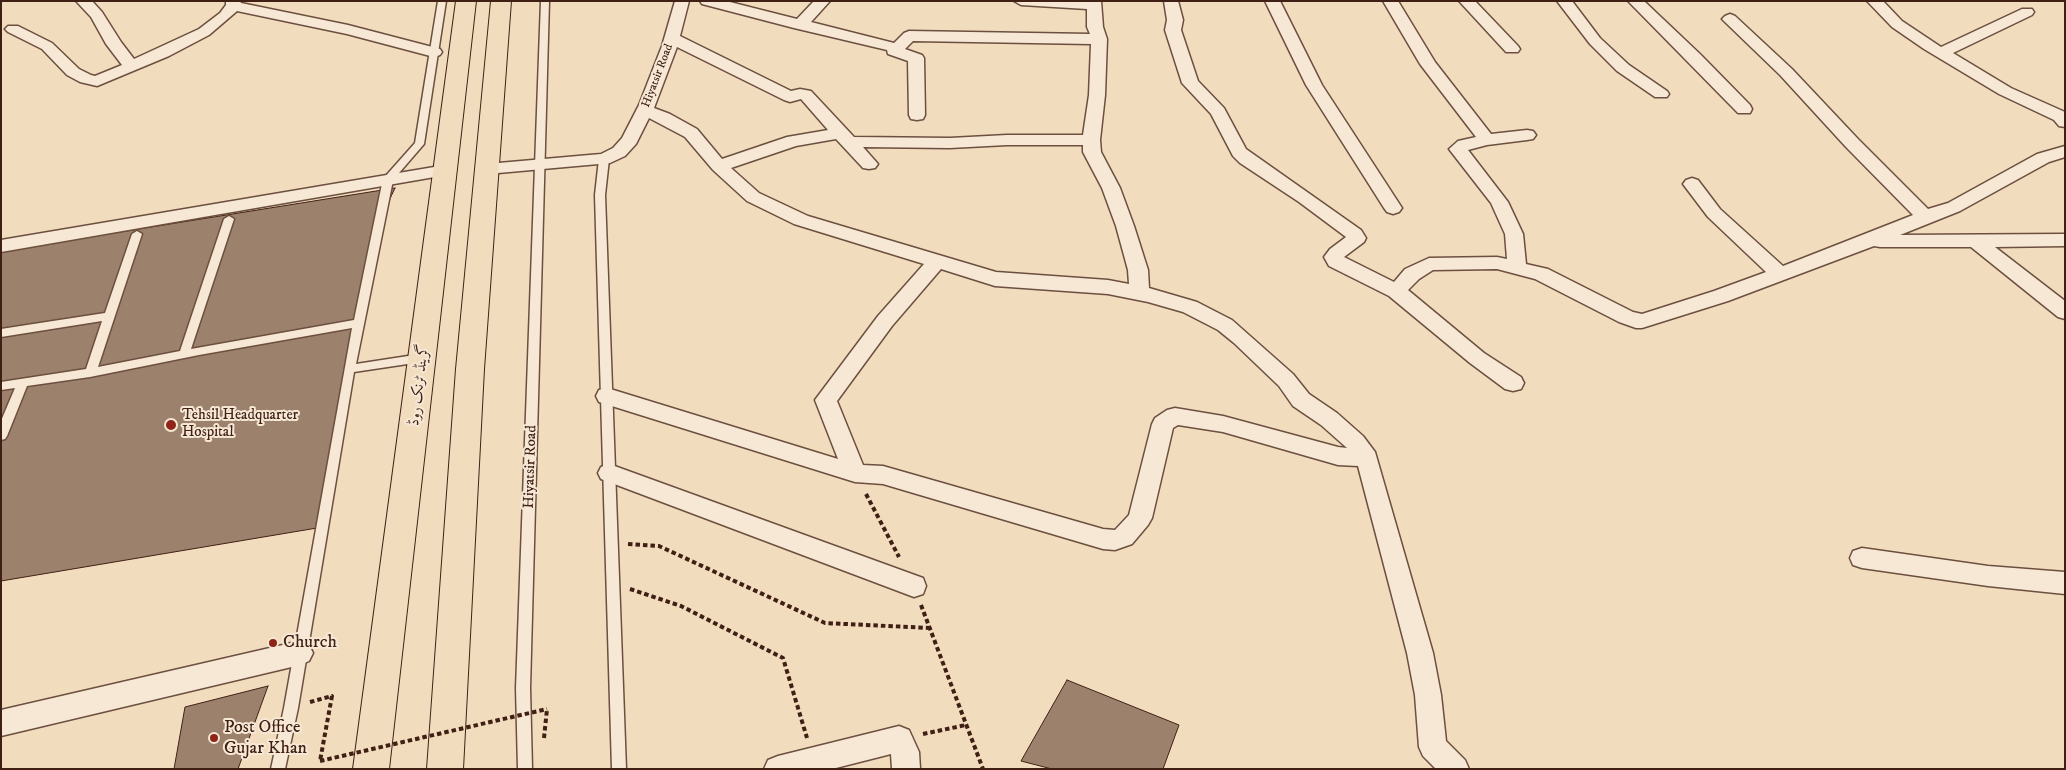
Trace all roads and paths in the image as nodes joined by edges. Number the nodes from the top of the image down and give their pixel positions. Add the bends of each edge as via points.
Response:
1 (83, 1) edge
2 (442, 1) edge
3 (466, 1) edge
4 (501, 1) edge
5 (545, 1) edge
6 (682, 1) edge
7 (707, 1) edge
8 (823, 1) edge
9 (1020, 1) edge
10 (1171, 1) edge
11 (1272, 1) edge
12 (1390, 1) edge
13 (1466, 1) edge
14 (1564, 1) edge
15 (1635, 1) edge
16 (1874, 1) edge
17 (1094, 3) edge
18 (233, 4) edge
19 (2027, 12) dead end
20 (1730, 19) dead end
21 (798, 25) junction
22 (13, 29) dead end
23 (672, 38) junction
24 (1099, 38) junction
25 (897, 48) junction
26 (1512, 49) dead end
27 (434, 52) junction
28 (1941, 53) junction
29 (132, 66) junction
30 (1660, 94) dead end
31 (1744, 109) dead end
32 (645, 111) junction
33 (917, 116) dead end
34 (2062, 119) edge
35 (1526, 135) dead end
36 (844, 138) junction
37 (1091, 140) junction
38 (1487, 140) junction
39 (2065, 151) edge
40 (604, 159) junction
41 (539, 164) junction
42 (869, 164) dead end
43 (718, 166) junction
44 (487, 169) junction
45 (446, 170) junction
46 (388, 179) junction
47 (1692, 184) dead end
48 (1393, 208) dead end
49 (1926, 217) junction
50 (229, 218) dead end
51 (137, 234) dead end
52 (1972, 239) junction
53 (2065, 240) edge
54 (1868, 241) junction
55 (1, 246) edge
56 (937, 262) junction
57 (1518, 266) junction
58 (1780, 274) junction
59 (1396, 291) junction
60 (1139, 293) junction
61 (2065, 312) edge
62 (109, 316) junction
63 (358, 323) junction
64 (1, 333) edge
65 (184, 354) junction
66 (423, 358) junction
67 (349, 369) junction
68 (90, 372) junction
69 (23, 383) junction
70 (1513, 383) dead end
71 (1, 386) edge
72 (607, 396) junction
73 (1, 436) edge
74 (1367, 458) junction
75 (856, 473) junction
76 (609, 474) junction
77 (612, 543) junction
78 (1862, 558) dead end
79 (2065, 583) edge
80 (613, 584) junction
81 (914, 586) junction
82 (930, 628) junction
83 (300, 653) junction
84 (291, 708) junction
85 (547, 709) dead end
86 (1, 723) edge
87 (966, 725) junction
88 (899, 739) junction
89 (813, 760) junction
90 (278, 769) edge
91 (371, 769) edge
92 (445, 769) edge
93 (525, 769) edge
94 (619, 769) edge
95 (778, 769) edge
96 (906, 769) edge
97 (983, 769) edge
98 (1455, 769) edge

1 - 29 street via 91,6
2 - 27 lane
3 - 45 highway, گرینڈ ٹرنک روڈ
4 - 44 highway
5 - 41 lane, Hiyatsir Road
6 - 23 street, Hiyatsir Road
7 - 21 street
8 - 21 street
9 - 17 street
10 - 59 street via 1175,20 1173,30 1190,83 1218,112 1239,152 1354,234 1357,238 1334,256 1336,262
11 - 48 street via 1314,85
12 - 38 street via 1428,64
13 - 26 street
14 - 30 street via 1595,42 1623,68
15 - 31 street
16 - 28 street via 1897,24
17 - 24 street
18 - 27 street
18 - 29 street via 225,16 204,32
19 - 28 street
20 - 49 street via 1786,72
21 - 25 street
22 - 29 street via 47,46 73,72 86,79 97,81
23 - 32 street, Hiyatsir Road
23 - 36 street via 790,97 805,94
24 - 25 street via 909,36
24 - 37 street
25 - 33 street via 894,51 916,58
27 - 46 lane via 419,144
28 - 34 street via 2005,91
32 - 40 street, Hiyatsir Road via 630,140 619,152
32 - 43 street via 691,133
35 - 38 street
36 - 37 street via 950,143
36 - 42 street
36 - 43 street via 793,141
37 - 60 street via 1092,152 1111,188 1129,237 1138,270
38 - 57 street via 1458,149 1495,194 1514,234
39 - 49 street via 2043,158 1954,207
40 - 41 street, Hiyatsir Road
40 - 72 lane via 600,195
41 - 44 street
41 - 93 lane, Hiyatsir Road via 523,688
43 - 56 street via 753,197 801,220
44 - 92 highway via 470,368
45 - 46 street
45 - 66 highway, گرینڈ ٹرنک روڈ
46 - 55 street
46 - 63 lane
47 - 58 street via 1714,213
49 - 54 street
50 - 65 lane
51 - 62 lane
52 - 53 street
52 - 54 street
52 - 61 street
54 - 58 street
56 - 60 street via 995,279 1108,287
56 - 75 street via 885,321 826,400
57 - 58 street via 1561,282 1636,321 1721,296
57 - 59 street via 1485,262 1429,264 1412,274
59 - 70 street via 1476,358
60 - 74 street via 1190,307 1225,325 1286,380 1301,400 1355,442
62 - 64 lane
62 - 68 lane
63 - 65 lane
63 - 67 lane
65 - 68 lane
66 - 67 lane
66 - 91 highway, گرینڈ ٹرنک روڈ
67 - 83 lane
68 - 69 lane
69 - 71 lane
69 - 73 lane
72 - 75 street
72 - 76 lane
74 - 75 street via 1338,456 1223,424 1175,416 1163,424 1140,518 1124,537 1115,540 883,475
74 - 98 street via 1420,654 1433,747
75 - 81 path
76 - 77 lane
76 - 81 street
77 - 80 lane
77 - 82 path via 659,546 825,624
78 - 79 street
80 - 89 path via 681,606 783,658
80 - 94 lane
81 - 82 path
82 - 87 path
83 - 84 lane
83 - 86 street
84 - 85 path, bridge via 332,696 320,761
84 - 90 lane
87 - 88 path
87 - 97 path
88 - 89 street
88 - 96 street via 905,752
89 - 95 street

